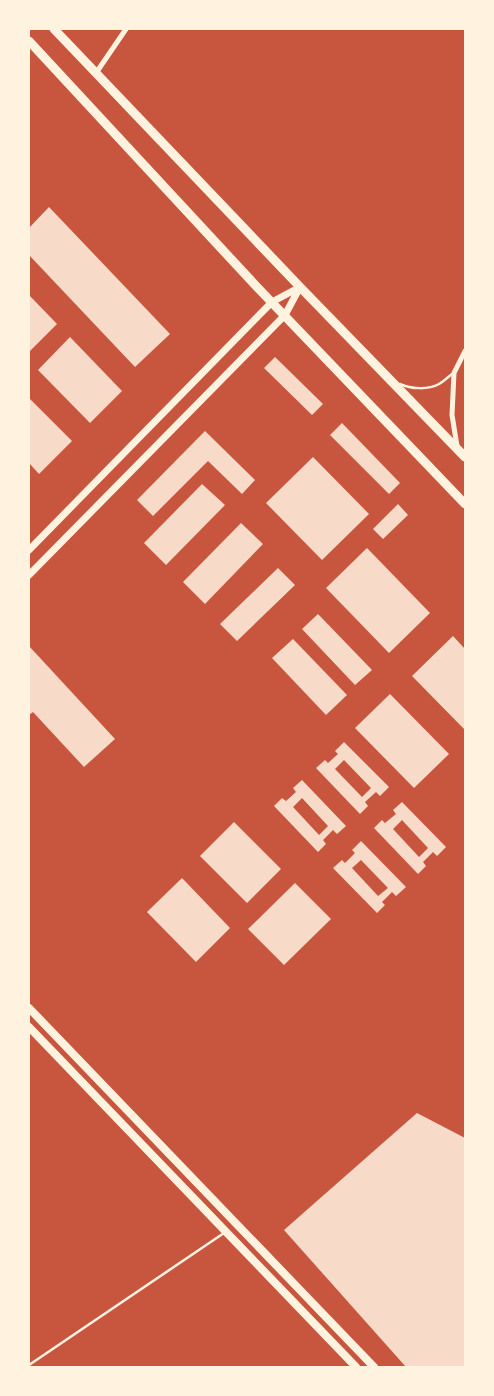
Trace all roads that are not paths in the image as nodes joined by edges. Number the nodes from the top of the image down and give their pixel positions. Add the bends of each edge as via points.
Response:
1 (54, 29) edge
2 (126, 29) edge
3 (29, 41) edge
4 (96, 73) junction
5 (300, 287) junction
6 (272, 302) junction
7 (285, 315) junction
8 (465, 351) edge
9 (454, 373) junction
10 (391, 381) junction
11 (458, 449) junction
12 (465, 457) edge
13 (465, 504) edge
14 (29, 550) edge
15 (29, 574) edge
16 (29, 1008) edge
17 (29, 1027) edge
18 (226, 1232) junction
19 (29, 1365) edge
20 (356, 1367) edge
21 (374, 1367) edge

1 - 4 main road
2 - 4 street
3 - 6 main road
4 - 5 main road
5 - 6 street
5 - 7 street
5 - 10 main road
6 - 7 main road
6 - 14 street
7 - 13 main road
7 - 15 street
8 - 9 street
9 - 10 lane via 438,385 421,388
9 - 11 street via 452,415
10 - 11 main road
11 - 12 main road
16 - 21 main road
17 - 18 main road
18 - 19 lane
18 - 20 main road

